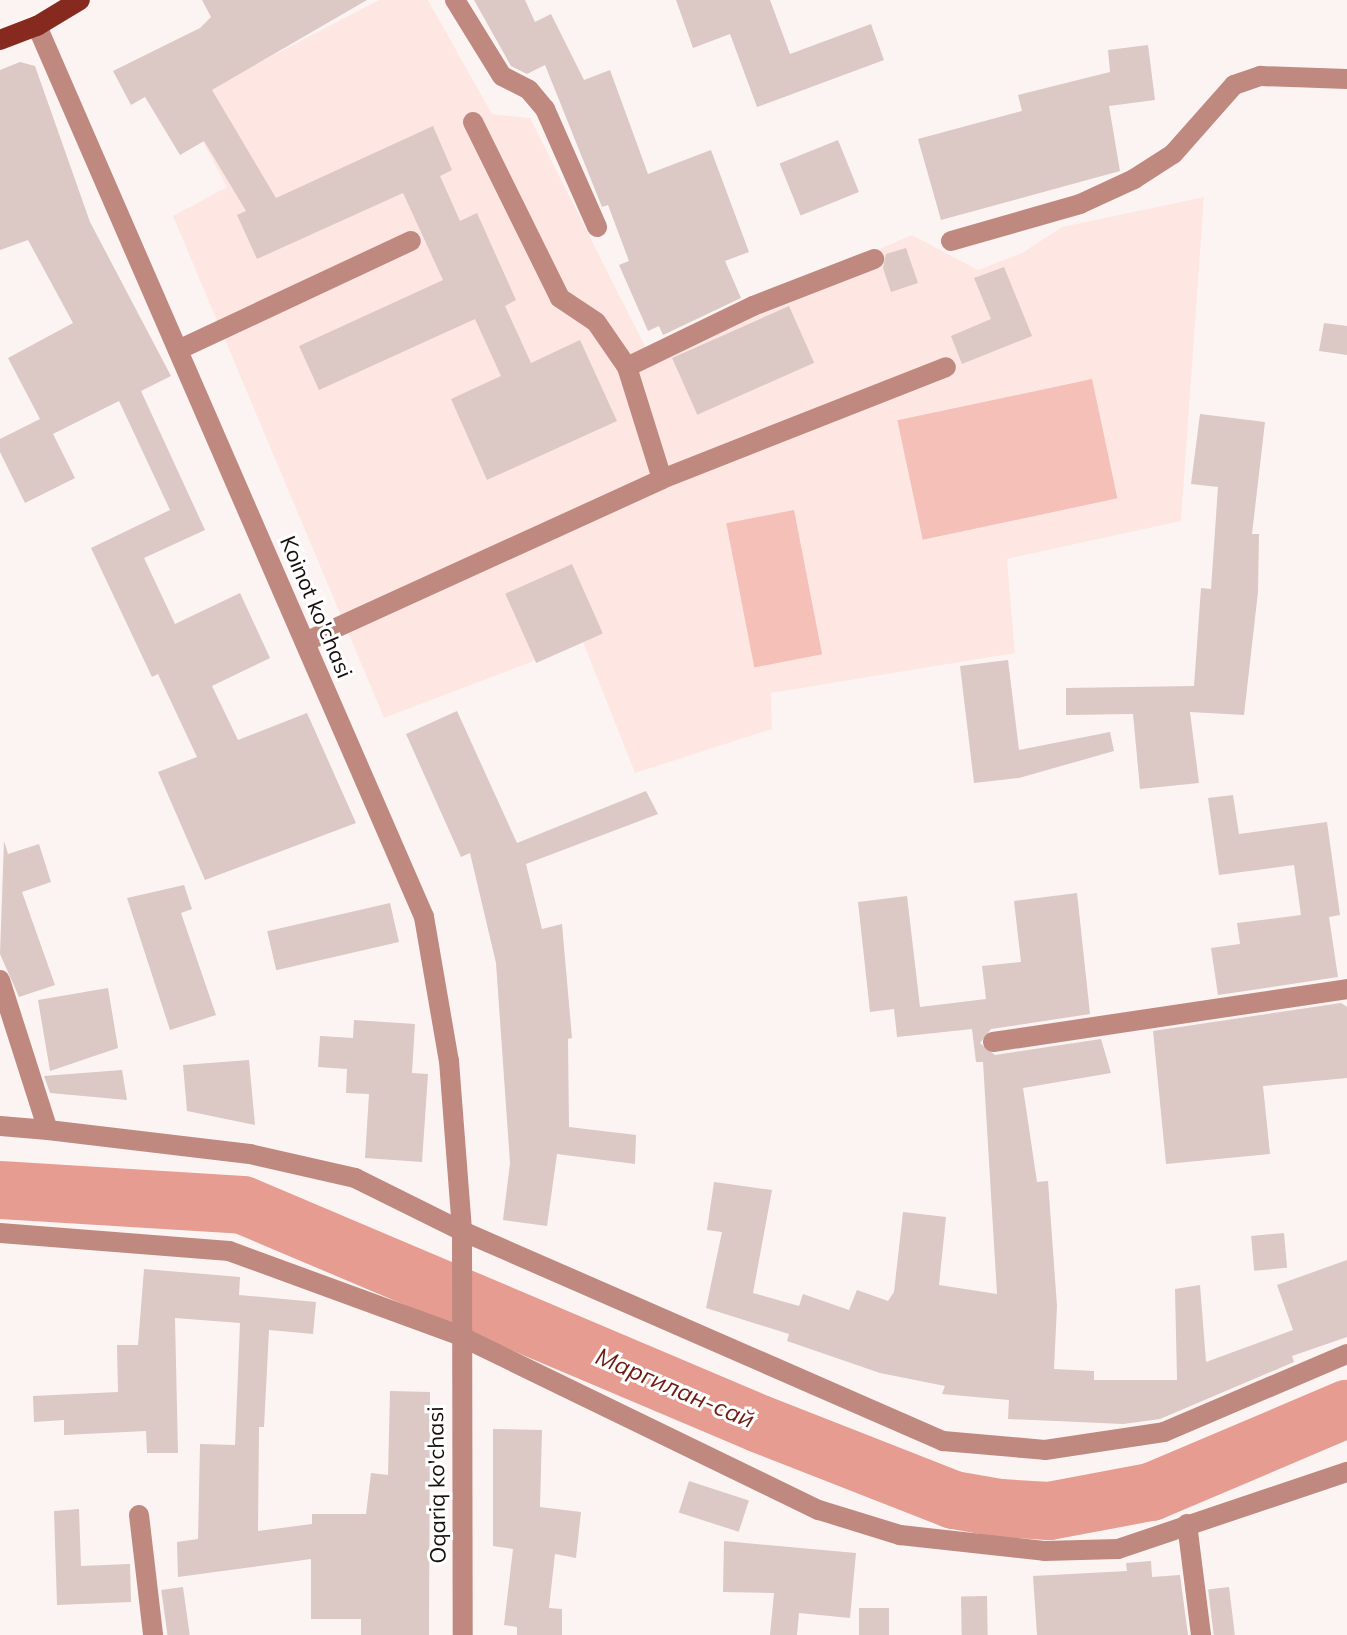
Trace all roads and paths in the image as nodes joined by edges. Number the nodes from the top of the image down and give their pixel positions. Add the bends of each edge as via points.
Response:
1 (80, 0) edge
2 (455, 0) edge
3 (37, 26) junction
4 (0, 40) edge
5 (1347, 79) edge
6 (473, 122) dead end
7 (597, 227) dead end
8 (411, 241) dead end
9 (951, 241) dead end
10 (874, 259) dead end
11 (178, 350) junction
12 (627, 367) junction
13 (946, 367) dead end
14 (662, 479) junction
15 (305, 642) junction
16 (0, 980) edge
17 (1347, 989) edge
18 (993, 1042) dead end
19 (0, 1126) edge
20 (48, 1130) junction
21 (462, 1231) junction
22 (0, 1233) edge
23 (458, 1335) junction
24 (1347, 1354) edge
25 (1347, 1472) edge
26 (139, 1515) dead end
27 (1187, 1524) junction
28 (153, 1635) edge
29 (463, 1635) edge
30 (1201, 1635) edge

1 - 3 main road
2 - 7 street via 502,76 529,90 545,109
3 - 4 main road
3 - 11 street, Koinot ko'chasi
5 - 9 street via 1260,76 1234,85 1173,154 1134,179 1080,204
6 - 12 street via 560,298 596,322
8 - 11 street
10 - 12 street via 753,306
11 - 15 street, Koinot ko'chasi
12 - 14 street
13 - 14 street
14 - 15 street
15 - 21 street, Koinot ko'chasi via 424,917 449,1061
16 - 20 street
17 - 18 street
19 - 20 street
20 - 21 street via 250,1154 355,1178
21 - 23 street, Koinot ko'chasi
21 - 24 street via 943,1441 1045,1450 1164,1432
22 - 23 street via 229,1251
23 - 27 street via 819,1510 900,1535 1044,1551 1103,1549
23 - 29 street, Oqariq ko'chasi
25 - 27 street
26 - 28 street
27 - 30 street

